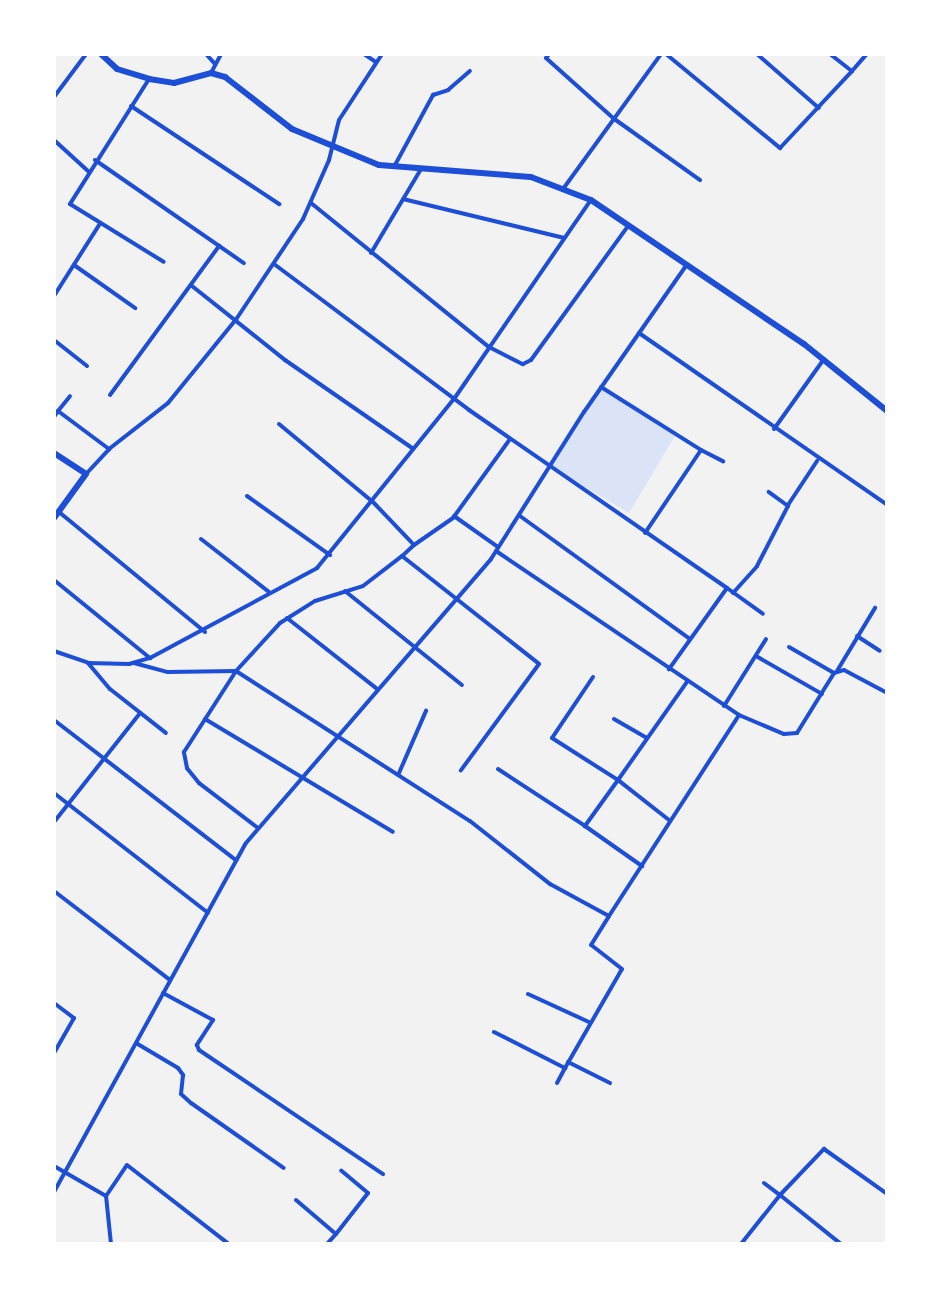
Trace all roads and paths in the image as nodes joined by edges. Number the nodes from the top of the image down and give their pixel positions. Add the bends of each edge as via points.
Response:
1 (86, 54) edge
2 (101, 54) edge
3 (206, 54) edge
4 (221, 54) edge
5 (364, 54) edge
6 (382, 54) edge
7 (664, 54) edge
8 (757, 54) edge
9 (830, 54) edge
10 (867, 54) edge
11 (545, 55) edge
12 (376, 62) junction
13 (215, 64) junction
14 (470, 71) dead end
15 (852, 71) junction
16 (211, 73) junction
17 (149, 79) junction
18 (54, 97) edge
19 (131, 106) junction
20 (819, 108) junction
21 (613, 118) junction
22 (54, 140) edge
23 (330, 145) junction
24 (95, 160) junction
25 (422, 166) junction
26 (394, 167) junction
27 (88, 171) junction
28 (700, 180) dead end
29 (563, 189) junction
30 (403, 199) junction
31 (591, 200) junction
32 (311, 203) junction
33 (279, 204) dead end
34 (99, 225) junction
35 (629, 225) junction
36 (565, 239) junction
37 (219, 246) junction
38 (371, 253) junction
39 (164, 262) dead end
40 (244, 263) dead end
41 (274, 264) junction
42 (74, 265) junction
43 (686, 266) junction
44 (192, 286) junction
45 (54, 296) edge
46 (135, 308) dead end
47 (237, 318) junction
48 (639, 333) junction
49 (54, 340) edge
50 (489, 347) junction
51 (824, 359) junction
52 (87, 366) dead end
53 (601, 387) junction
54 (110, 395) dead end
55 (70, 396) dead end
56 (454, 399) junction
57 (58, 411) junction
58 (887, 411) edge
59 (54, 417) edge
60 (279, 424) dead end
61 (774, 429) junction
62 (510, 439) junction
63 (109, 449) junction
64 (413, 449) junction
65 (701, 450) junction
66 (54, 453) edge
67 (723, 461) dead end
68 (817, 461) junction
69 (550, 467) junction
70 (86, 474) junction
71 (769, 492) dead end
72 (247, 496) dead end
73 (373, 502) junction
74 (887, 505) edge
75 (788, 506) junction
76 (56, 515) edge
77 (454, 516) junction
78 (520, 516) junction
79 (645, 533) junction
80 (201, 539) dead end
81 (414, 545) junction
82 (498, 549) junction
83 (330, 555) junction
84 (402, 556) junction
85 (54, 580) edge
86 (727, 588) junction
87 (345, 591) junction
88 (269, 592) junction
89 (733, 593) junction
90 (455, 599) junction
91 (875, 608) dead end
92 (763, 614) dead end
93 (287, 618) junction
94 (205, 632) junction
95 (857, 636) junction
96 (690, 639) junction
97 (766, 639) dead end
98 (413, 646) junction
99 (789, 647) dead end
100 (54, 651) edge
101 (880, 651) dead end
102 (756, 656) junction
103 (150, 658) junction
104 (88, 663) junction
105 (134, 663) junction
106 (669, 669) junction
107 (236, 671) junction
108 (835, 672) junction
109 (593, 677) dead end
110 (687, 682) junction
111 (462, 685) dead end
112 (376, 689) junction
113 (887, 693) edge
114 (822, 694) junction
115 (724, 706) junction
116 (426, 711) dead end
117 (140, 713) junction
118 (739, 715) junction
119 (205, 719) junction
120 (614, 719) dead end
121 (54, 720) edge
122 (166, 733) dead end
123 (338, 736) junction
124 (647, 738) junction
125 (105, 759) junction
126 (498, 769) dead end
127 (461, 770) dead end
128 (399, 773) junction
129 (302, 780) junction
130 (618, 780) junction
131 (54, 793) edge
132 (68, 804) junction
133 (669, 820) junction
134 (54, 822) edge
135 (585, 826) junction
136 (258, 828) junction
137 (393, 832) dead end
138 (237, 860) junction
139 (642, 866) junction
140 (54, 891) edge
141 (208, 913) junction
142 (609, 916) junction
143 (170, 980) junction
144 (163, 993) junction
145 (528, 994) dead end
146 (54, 1003) edge
147 (589, 1022) junction
148 (494, 1032) dead end
149 (136, 1043) junction
150 (54, 1053) edge
151 (567, 1065) junction
152 (557, 1083) dead end
153 (610, 1083) dead end
154 (54, 1166) edge
155 (284, 1168) dead end
156 (341, 1170) dead end
157 (64, 1171) junction
158 (383, 1174) dead end
159 (764, 1183) dead end
160 (54, 1192) edge
161 (887, 1194) edge
162 (780, 1195) junction
163 (106, 1196) junction
164 (296, 1200) dead end
165 (336, 1234) junction
166 (111, 1244) edge
167 (229, 1244) edge
168 (327, 1244) edge
169 (741, 1244) edge
170 (841, 1244) edge

1 - 18 street
2 - 17 street via 117,69
3 - 13 street
4 - 13 street
5 - 12 street
6 - 12 street
7 - 20 street via 780,148
7 - 21 street
8 - 20 street
9 - 15 street
10 - 15 street
11 - 21 street
12 - 23 street via 339,120
13 - 16 street
14 - 26 street via 433,95
15 - 20 street
16 - 17 street via 174,83
16 - 23 street via 237,85 292,129
17 - 19 street
19 - 24 street
19 - 33 street
21 - 28 street
21 - 29 street
22 - 27 street
23 - 26 street
23 - 32 street
24 - 27 street
24 - 37 street
25 - 26 street
25 - 29 street via 531,177
25 - 30 street
27 - 34 street via 70,204
29 - 31 street
30 - 36 street
30 - 38 street
31 - 35 street
31 - 36 street
32 - 38 street
32 - 41 street
34 - 39 street
34 - 42 street
35 - 43 street
35 - 50 street via 528,363
36 - 50 street
37 - 40 street
37 - 44 street
38 - 50 street
41 - 47 street
41 - 56 street
42 - 45 street
42 - 46 street
43 - 48 street
43 - 51 street
44 - 47 street
44 - 54 street
47 - 63 street via 168,403
47 - 64 street via 285,360
48 - 53 street
48 - 61 street
49 - 52 street
50 - 56 street
51 - 58 street
51 - 61 street
53 - 65 street
53 - 69 street
55 - 57 street
56 - 62 street
56 - 64 street
57 - 59 street
57 - 63 street
60 - 73 street
61 - 68 street
62 - 69 street
62 - 77 street
63 - 70 street
64 - 73 street
65 - 67 street
65 - 79 street
66 - 70 street
68 - 74 street
68 - 75 street
69 - 78 street
69 - 79 street
70 - 76 street
71 - 75 street
72 - 83 street
73 - 81 street
73 - 83 street
75 - 89 street via 757,566
76 - 94 street
77 - 81 street
77 - 82 street
78 - 82 street
78 - 96 street
79 - 86 street
80 - 88 street
81 - 84 street
82 - 90 street
82 - 106 street
83 - 88 street via 317,568
84 - 87 street via 363,586
84 - 90 street
85 - 103 street
86 - 89 street
86 - 96 street
87 - 93 street
87 - 98 street
88 - 94 street
89 - 92 street
90 - 98 street
90 - 127 street via 539,666
91 - 95 street
93 - 107 street
93 - 112 street
94 - 103 street
95 - 101 street
95 - 108 street
96 - 106 street
97 - 102 street
98 - 111 street
98 - 112 street
99 - 108 street
100 - 104 street
102 - 114 street
102 - 115 street
103 - 105 street
104 - 105 street
104 - 117 street
105 - 107 street via 168,672
106 - 110 street
107 - 119 street
107 - 123 street
108 - 113 street
108 - 114 street
109 - 130 street via 552,738
110 - 115 street
110 - 124 street
112 - 123 street
114 - 118 street via 793,735
115 - 118 street
116 - 128 street
117 - 122 street
117 - 125 street
118 - 133 street
119 - 129 street
119 - 136 street via 184,752 187,768
120 - 124 street
121 - 125 street
123 - 128 street
123 - 129 street
124 - 130 street
125 - 132 street
125 - 138 street
126 - 135 street
128 - 142 street via 550,884
129 - 136 street
129 - 137 street
130 - 133 street
130 - 135 street
131 - 132 street
132 - 134 street
132 - 141 street
133 - 139 street
135 - 139 street
136 - 138 street
138 - 141 street
139 - 142 street
140 - 143 street
141 - 143 street
142 - 147 street via 591,945 622,969
143 - 144 street
144 - 149 street
144 - 158 street via 213,1020 199,1050
145 - 147 street
146 - 150 street via 74,1018
147 - 151 street
148 - 151 street
149 - 155 street via 178,1068 183,1075 181,1094 191,1103
149 - 157 street
151 - 152 street
151 - 153 street
154 - 157 street
156 - 165 street via 368,1193
157 - 160 street
157 - 163 street
159 - 162 street
161 - 162 street via 824,1149
162 - 169 street
162 - 170 street
163 - 166 street
163 - 167 street via 127,1165
164 - 165 street
165 - 168 street

